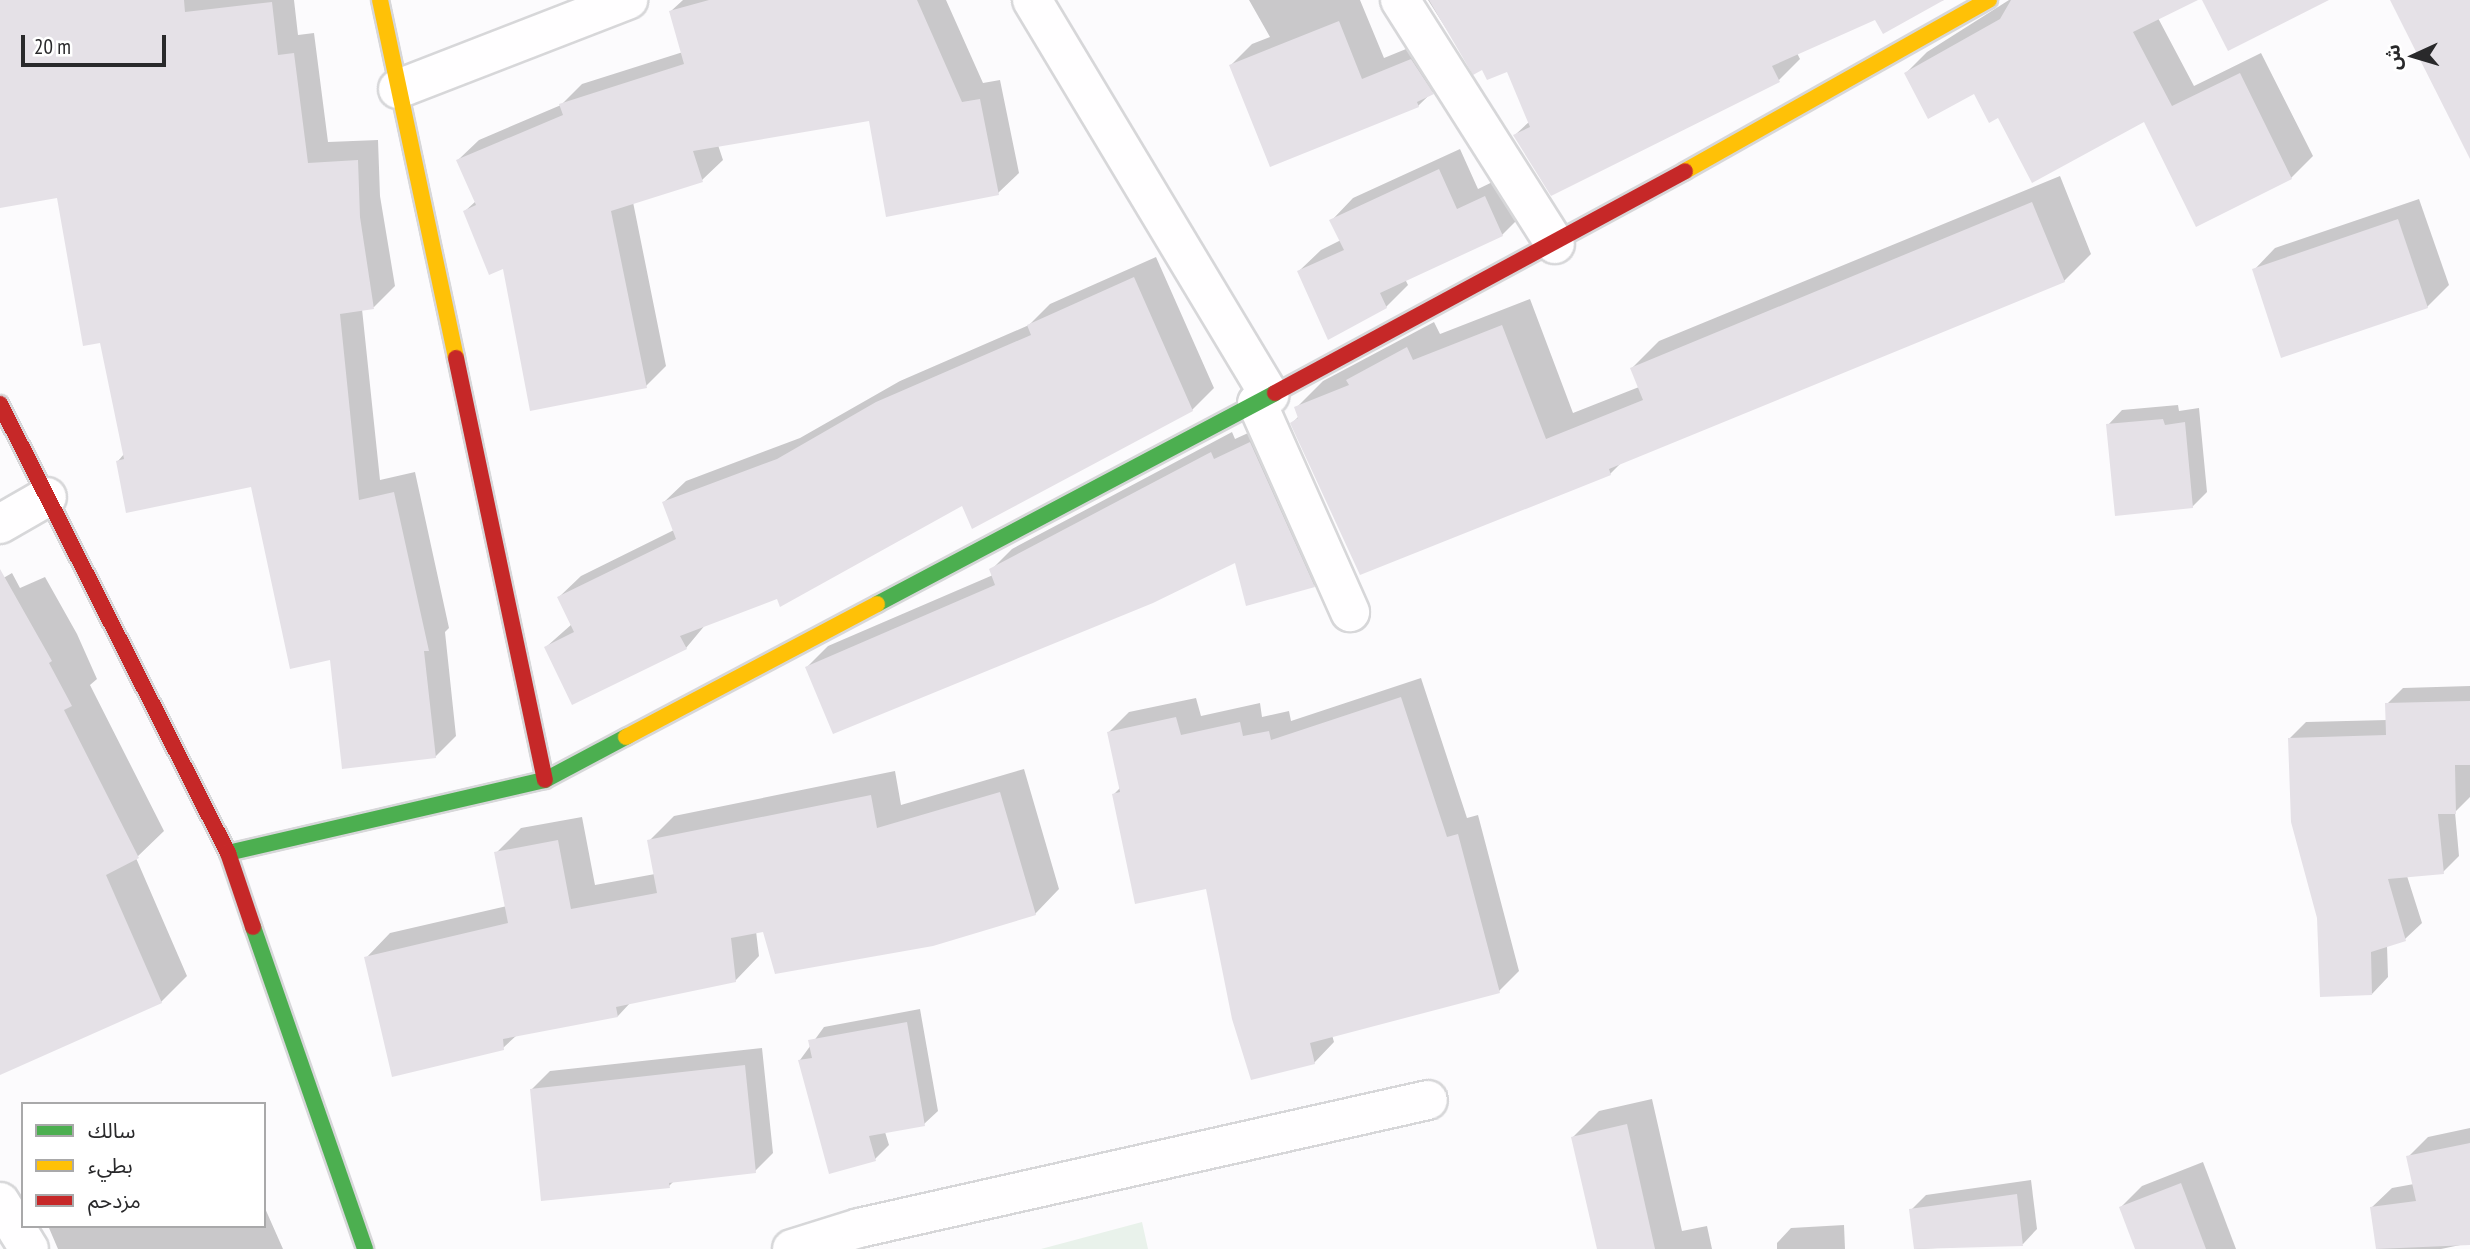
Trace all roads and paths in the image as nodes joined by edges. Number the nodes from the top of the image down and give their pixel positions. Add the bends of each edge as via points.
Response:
1 (380, 0) edge
2 (628, 0) edge
3 (1032, 0) edge
4 (1400, 0) edge
5 (1989, 0) edge
6 (398, 89) junction
7 (1555, 244) junction
8 (1263, 399) junction
9 (0, 404) edge
10 (47, 496) junction
11 (0, 524) edge
12 (1350, 612) dead end
13 (545, 780) junction
14 (228, 853) junction
15 (1428, 1100) dead end
16 (0, 1202) edge
17 (29, 1249) edge
18 (365, 1249) edge
19 (792, 1249) edge

1 - 6 street
2 - 6 street
3 - 8 street
4 - 7 street
5 - 7 street
6 - 13 street
7 - 8 street
8 - 12 street
8 - 13 street
9 - 10 street
10 - 11 street
10 - 14 street
13 - 14 street
14 - 18 street
15 - 19 street via 859,1228
16 - 17 street

